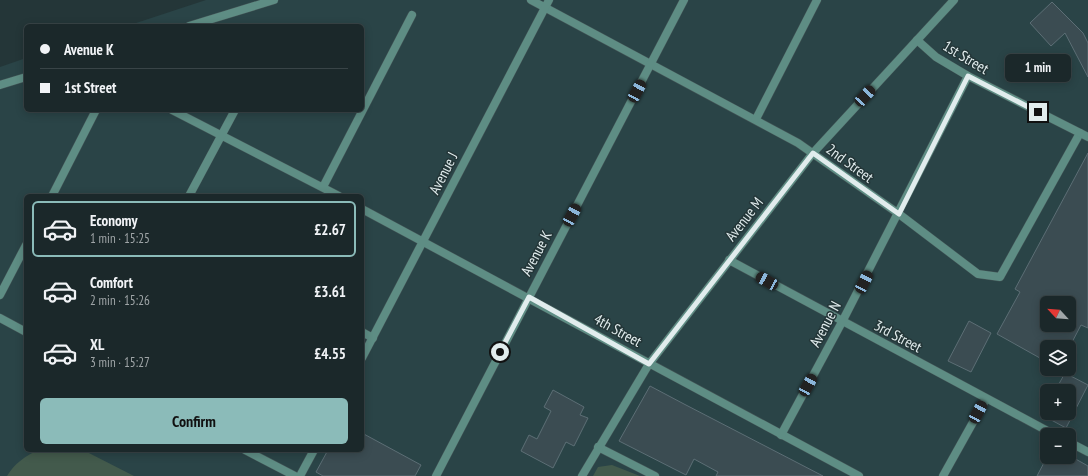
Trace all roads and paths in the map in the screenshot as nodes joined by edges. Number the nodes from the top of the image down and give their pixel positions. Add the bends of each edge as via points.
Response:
1 (274, 0) edge
2 (531, 0) edge
3 (684, 0) edge
4 (817, 0) edge
5 (954, 0) edge
6 (547, 4) edge
7 (412, 15) dead end
8 (196, 24) edge
9 (917, 40) junction
10 (651, 64) junction
11 (968, 76) junction
12 (24, 78) edge
13 (0, 85) edge
14 (364, 108) edge
15 (95, 112) edge
16 (176, 112) edge
17 (233, 112) edge
18 (362, 112) edge
19 (756, 119) junction
20 (1080, 133) junction
21 (222, 134) junction
22 (1088, 137) edge
23 (813, 153) junction
24 (323, 187) junction
25 (53, 194) edge
26 (190, 194) edge
27 (335, 194) edge
28 (364, 210) edge
29 (899, 214) junction
30 (423, 243) junction
31 (24, 249) edge
32 (729, 260) junction
33 (0, 295) edge
34 (529, 297) junction
35 (0, 318) edge
36 (842, 322) junction
37 (24, 331) edge
38 (364, 333) edge
39 (373, 338) junction
40 (364, 354) edge
41 (649, 364) junction
42 (986, 399) junction
43 (1042, 428) edge
44 (781, 435) junction
45 (1076, 446) edge
46 (598, 447) junction
47 (249, 452) edge
48 (313, 452) edge
49 (1088, 452) edge
50 (294, 476) edge
51 (300, 476) edge
52 (436, 476) edge
53 (582, 476) edge
54 (655, 476) edge
55 (859, 476) edge
56 (943, 476) edge

1 - 8 lane
2 - 6 lane, 2nd Street
3 - 10 lane, Avenue K
4 - 19 lane
5 - 9 lane, Avenue M
6 - 10 lane, 2nd Street
6 - 30 lane, Avenue J
7 - 14 lane
9 - 11 lane, 1st Street via 936,57
9 - 23 lane, Avenue M
10 - 19 lane, 2nd Street
10 - 34 lane, Avenue K
11 - 20 lane, 1st Street
11 - 29 lane, Avenue N
12 - 13 lane
15 - 25 lane
16 - 21 lane
17 - 21 lane
18 - 24 lane
19 - 23 lane, 2nd Street
20 - 22 lane, 1st Street
20 - 29 lane, 2nd Street via 1000,277 978,274
21 - 24 lane
21 - 26 lane
23 - 29 lane, 2nd Street
23 - 32 lane, Avenue M
24 - 27 lane
28 - 30 lane, 4th Street
29 - 36 lane, Avenue N
30 - 34 lane, 4th Street
30 - 39 lane, Avenue J
31 - 33 lane
32 - 36 lane, 3rd Street
32 - 41 lane, Avenue M
34 - 41 lane, 4th Street
34 - 52 lane, Avenue K
35 - 37 lane
36 - 42 lane, 3rd Street
36 - 44 lane, Avenue N
38 - 39 lane
39 - 40 lane, Avenue J
41 - 44 lane, 4th Street
41 - 46 lane, Avenue M
42 - 43 lane, 3rd Street
42 - 56 lane
44 - 55 lane, 4th Street
45 - 49 lane
46 - 53 lane, Avenue M
46 - 54 lane
47 - 50 lane
48 - 51 lane

